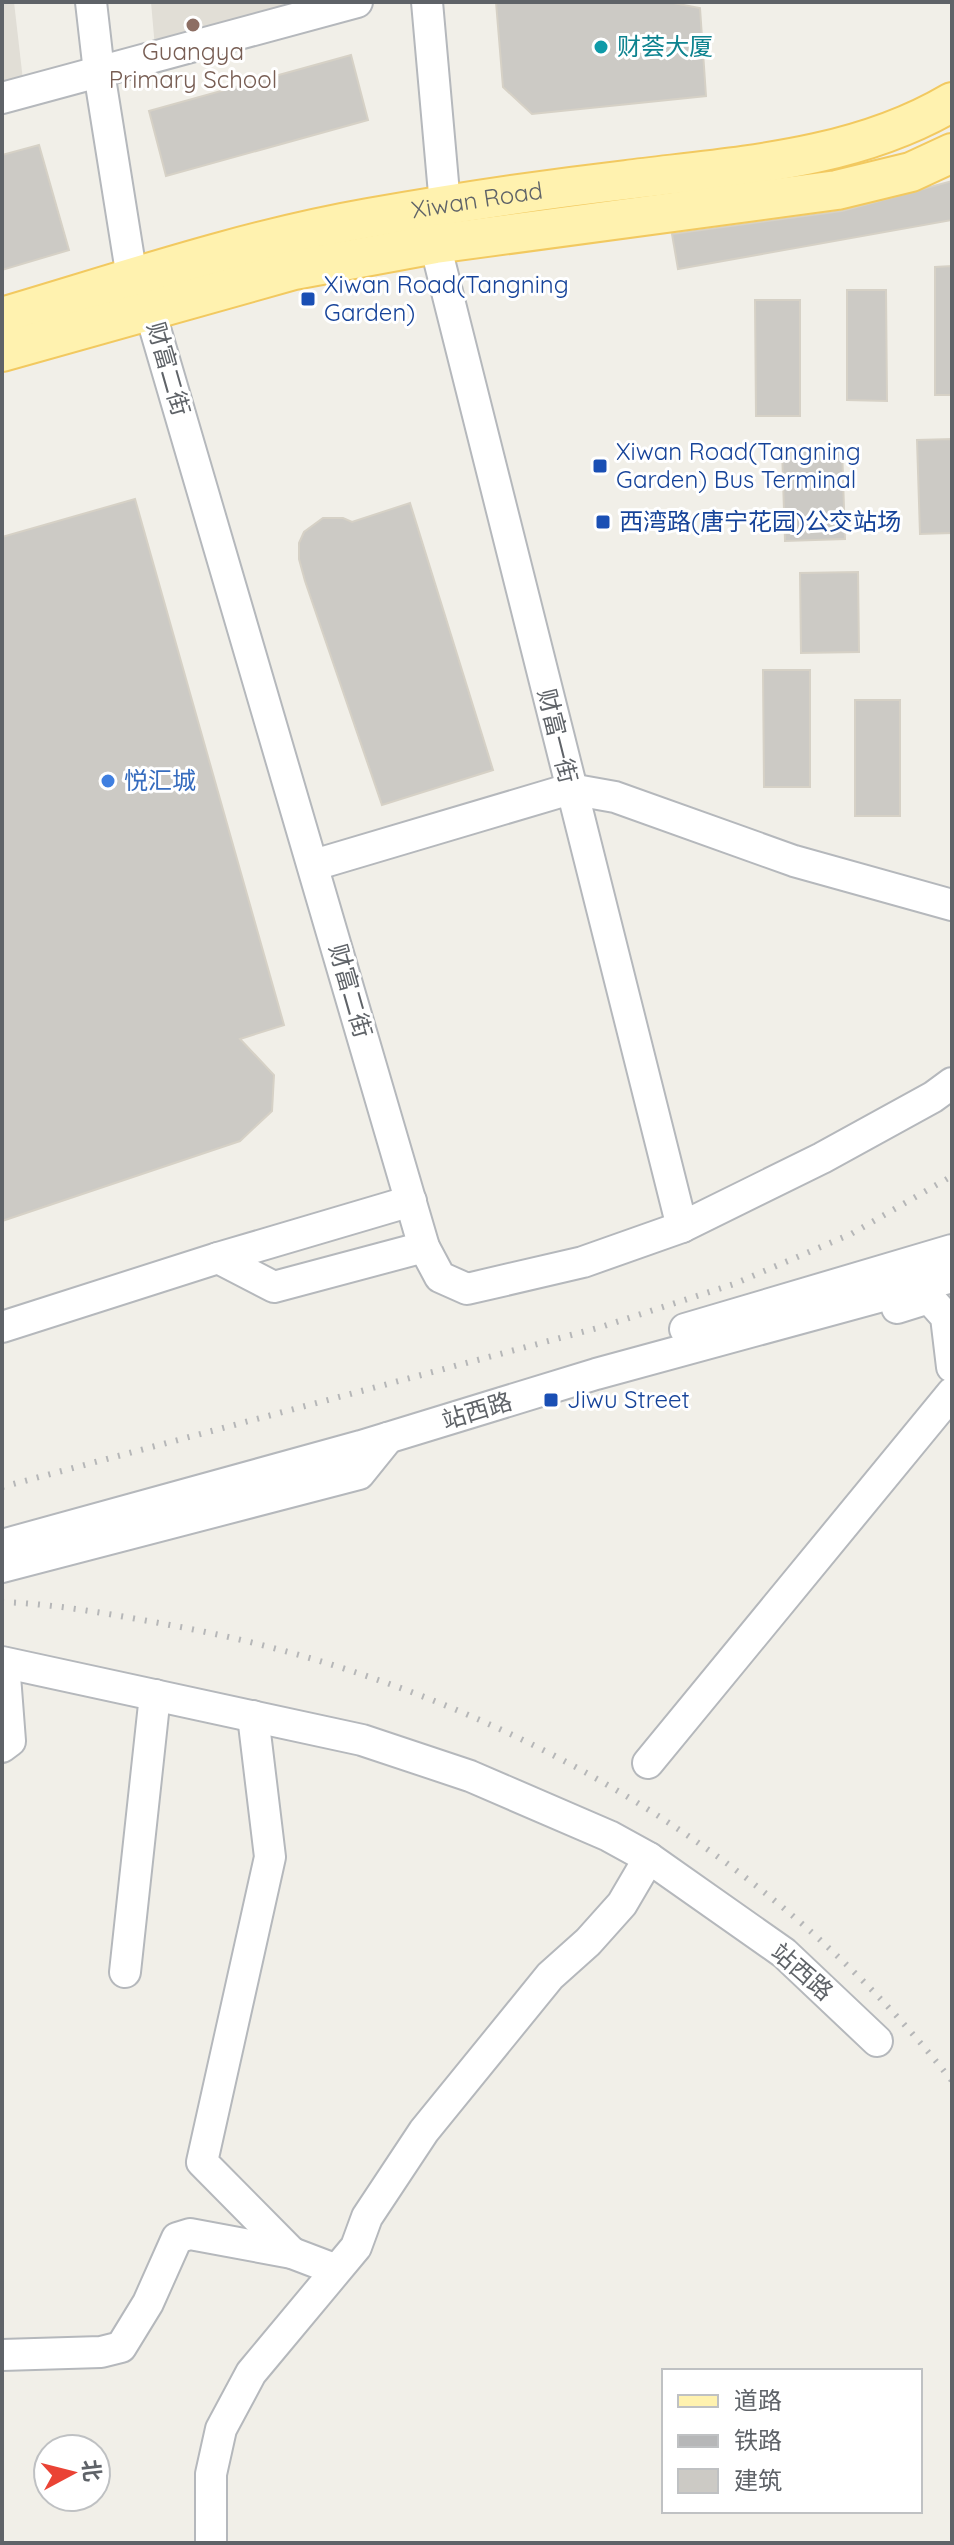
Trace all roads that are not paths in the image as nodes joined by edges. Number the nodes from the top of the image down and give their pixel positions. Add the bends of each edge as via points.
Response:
1 (91, 2) edge
2 (357, 2) edge
3 (427, 2) edge
4 (99, 72) junction
5 (2, 98) edge
6 (952, 102) edge
7 (952, 153) edge
8 (952, 167) edge
9 (911, 172) junction
10 (445, 205) junction
11 (435, 244) junction
12 (141, 293) junction
13 (2, 317) edge
14 (2, 352) edge
15 (570, 789) junction
16 (314, 865) junction
17 (952, 905) edge
18 (952, 1083) edge
19 (411, 1201) junction
20 (682, 1227) junction
21 (424, 1247) junction
22 (952, 1250) edge
23 (218, 1258) junction
24 (952, 1277) edge
25 (2, 1327) edge
26 (952, 1367) edge
27 (596, 1374) junction
28 (952, 1393) edge
29 (388, 1438) junction
30 (2, 1545) edge
31 (2, 1567) edge
32 (3, 1662) edge
33 (155, 1695) junction
34 (253, 1716) junction
35 (2, 1747) edge
36 (648, 1763) dead end
37 (649, 1858) junction
38 (125, 1972) dead end
39 (877, 2041) dead end
40 (292, 2253) junction
41 (334, 2269) junction
42 (2, 2355) edge
43 (211, 2543) edge

1 - 4 street, 财富二街
2 - 4 street
3 - 10 street
4 - 5 street
4 - 12 street, 财富二街
6 - 10 main road, Xiwan Road via 899,129 830,151
7 - 9 main road, Xiwan Road
8 - 9 main road
9 - 11 main road, Xiwan Road via 837,190
10 - 12 main road, Xiwan Road via 274,237
11 - 12 main road, Xiwan Road
11 - 15 street, 财富一街
12 - 13 main road, Xiwan Road
12 - 14 main road, Xiwan Road
12 - 16 street, 财富二街
15 - 16 street
15 - 17 street via 615,797 794,861
15 - 20 street, 财富一街
16 - 19 street, 财富二街
18 - 20 street, 财富二街 via 822,1158
19 - 21 street, 财富二街
19 - 23 street
20 - 21 street, 财富二街 via 583,1262 467,1289 440,1277
21 - 23 street via 274,1287
22 - 27 street via 631,1345
23 - 25 street
24 - 27 street, 站西路
26 - 27 street via 946,1317 929,1298 628,1385
27 - 29 street, 站西路
28 - 36 street
29 - 30 street, 站西路
29 - 31 street via 359,1474
32 - 33 street, 站西路
32 - 35 street via 10,1741
33 - 34 street, 站西路
33 - 38 street
34 - 37 street, 站西路 via 362,1740 470,1776
34 - 40 street via 270,1857 202,2162
37 - 39 street, 站西路 via 784,1953
37 - 41 street via 622,1904 550,1976 424,2131 367,2217 356,2247
40 - 41 street
40 - 42 street via 190,2234 177,2238 121,2347
41 - 43 street via 251,2373 221,2429 211,2474

